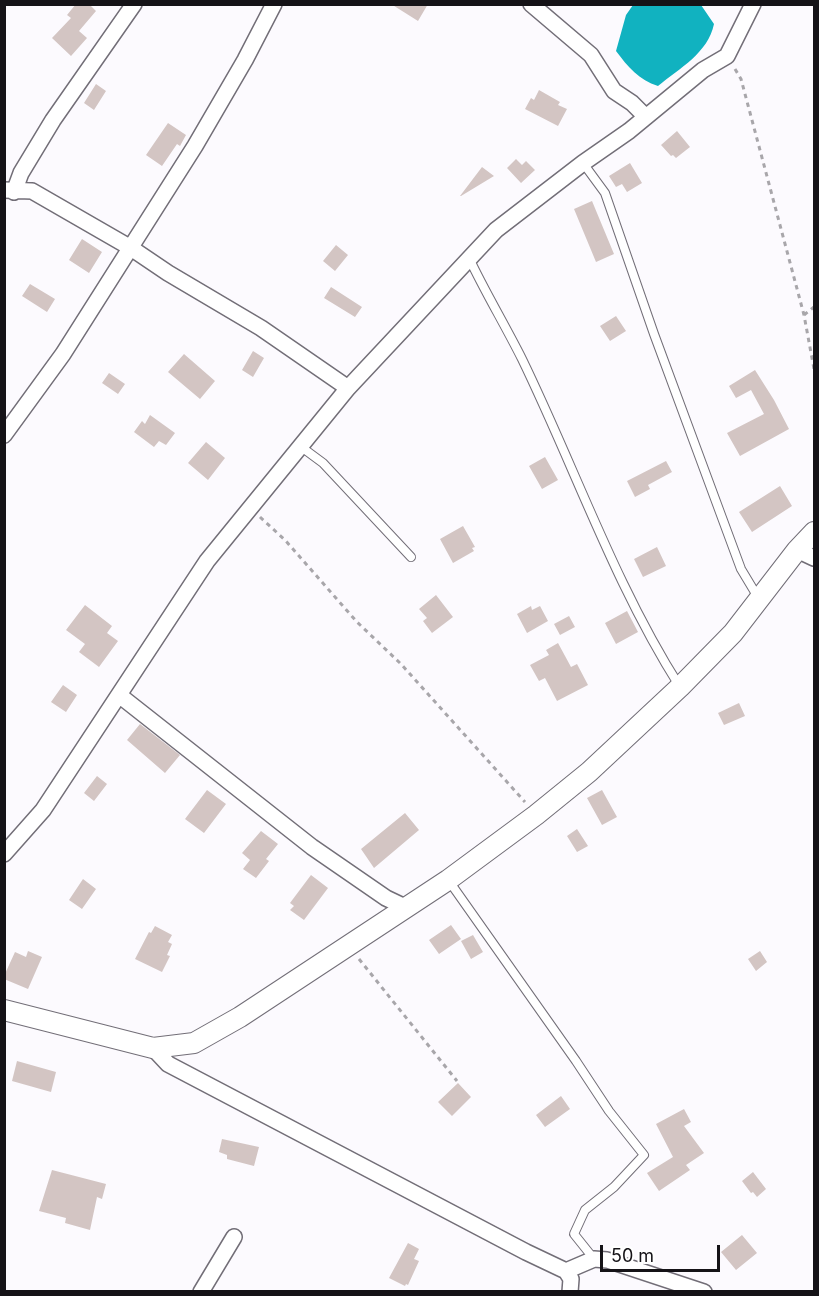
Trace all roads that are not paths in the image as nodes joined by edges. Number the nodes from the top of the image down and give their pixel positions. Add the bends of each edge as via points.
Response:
1 (134, 4) edge
2 (274, 4) edge
3 (531, 4) edge
4 (753, 4) edge
5 (646, 117) junction
6 (583, 163) junction
7 (9, 191) edge
8 (131, 248) junction
9 (469, 258) junction
10 (348, 388) junction
11 (4, 435) edge
12 (300, 446) junction
13 (814, 532) edge
14 (806, 554) edge
15 (411, 557) dead end
16 (759, 601) junction
17 (680, 687) junction
18 (119, 695) junction
19 (4, 854) edge
20 (448, 880) junction
21 (407, 908) junction
22 (4, 1010) edge
23 (153, 1048) junction
24 (234, 1237) dead end
25 (594, 1259) junction
26 (566, 1271) junction
27 (201, 1292) edge
28 (570, 1292) edge
29 (704, 1292) edge

1 - 7 street
2 - 8 street via 195,146
3 - 5 street via 591,55 614,91
4 - 5 street via 727,56 703,70
5 - 6 street
6 - 9 street via 496,230
6 - 16 lane via 605,193 741,569
7 - 8 street via 32,190
8 - 10 street via 261,328
8 - 11 street via 63,354
9 - 10 street
9 - 17 lane via 521,358 659,655
10 - 12 street
12 - 15 lane via 323,463
12 - 18 street via 207,561
13 - 14 street
14 - 16 street
16 - 17 street via 734,633
17 - 20 street via 589,772
18 - 19 street via 43,810
18 - 21 street via 312,847
20 - 21 street
20 - 25 lane via 644,1155 614,1188 585,1210 574,1234
21 - 23 street via 194,1043
22 - 23 street
23 - 26 street via 168,1064
24 - 27 street
25 - 26 street
25 - 29 street
26 - 28 street via 571,1279

